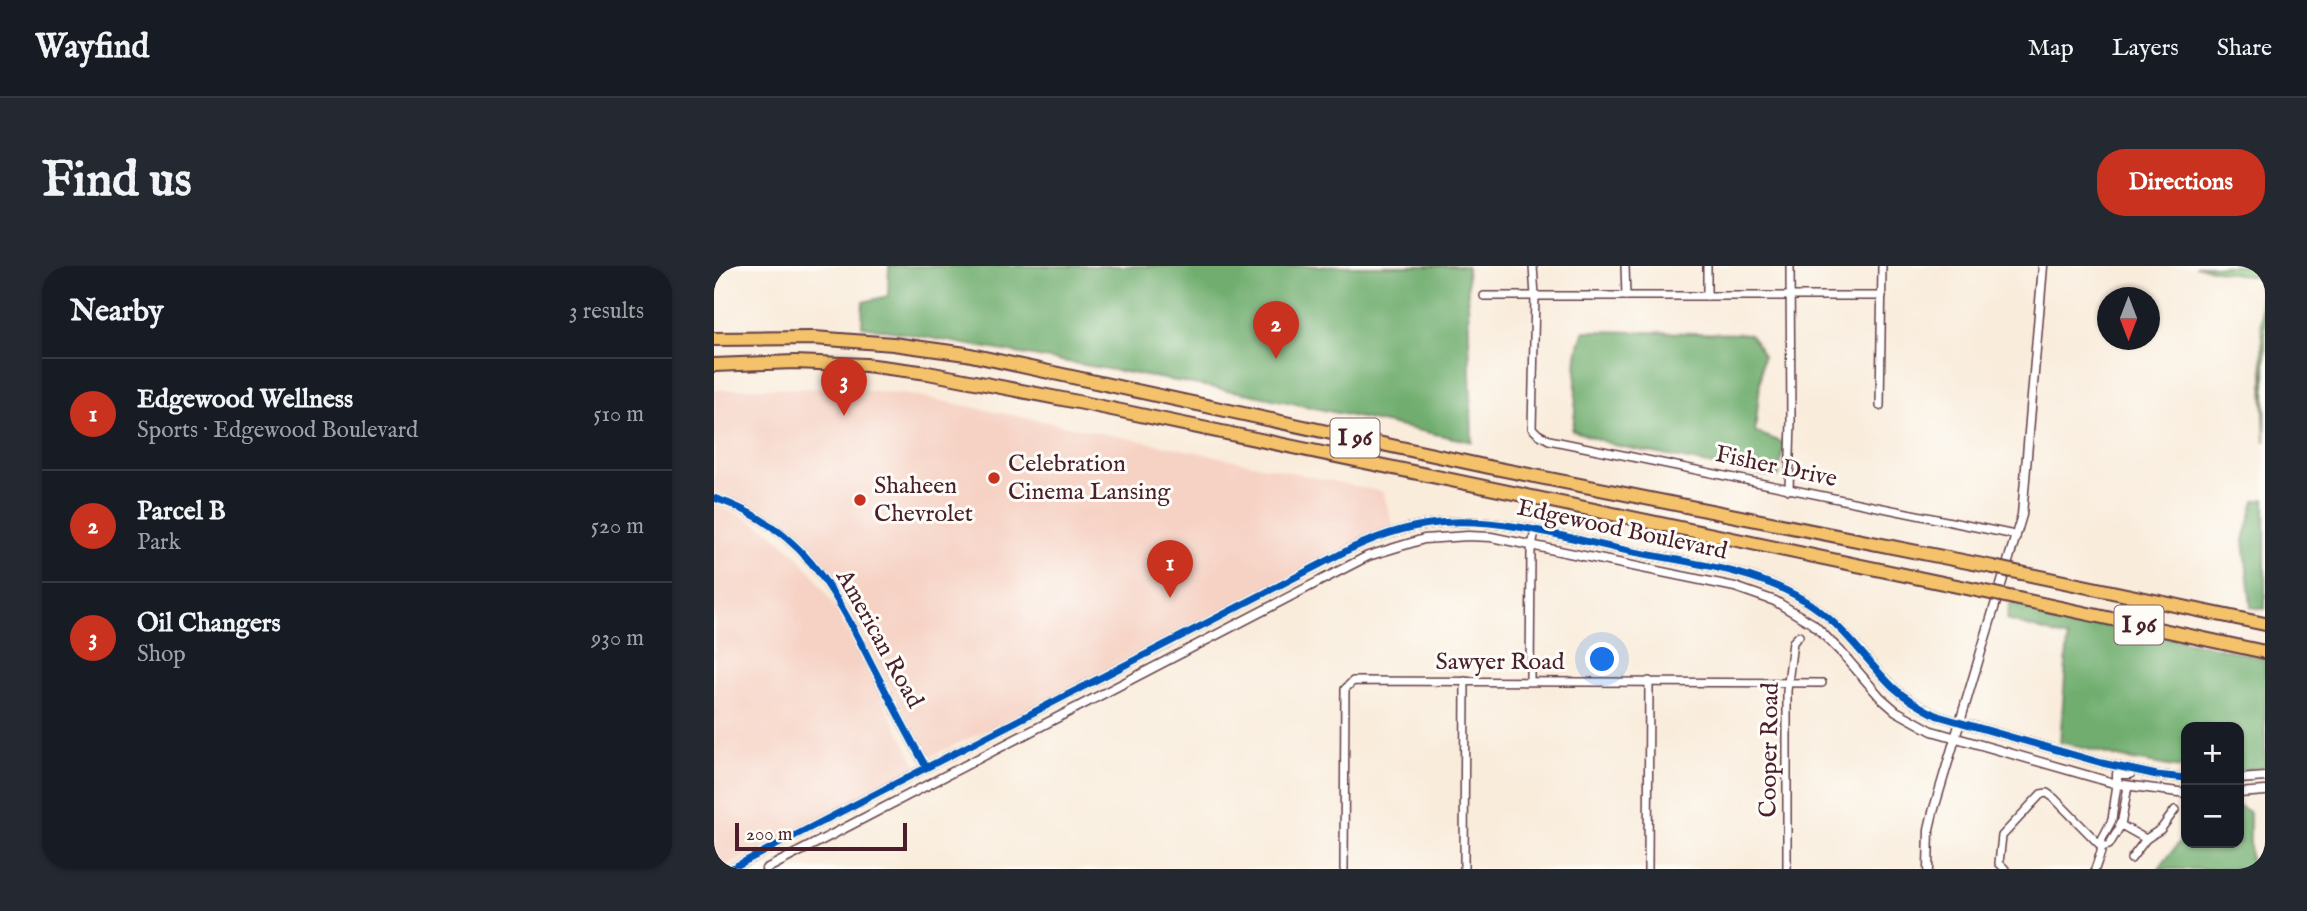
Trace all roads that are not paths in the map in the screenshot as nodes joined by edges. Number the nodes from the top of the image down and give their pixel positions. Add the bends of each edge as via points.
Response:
1 (1533, 266) edge
2 (1625, 266) edge
3 (1707, 266) edge
4 (1790, 266) edge
5 (1882, 266) edge
6 (2043, 266) edge
7 (1484, 296) dead end
8 (1535, 296) junction
9 (1626, 296) junction
10 (1707, 296) junction
11 (1791, 296) junction
12 (1882, 296) junction
13 (714, 340) edge
14 (714, 365) edge
15 (1880, 406) dead end
16 (1789, 490) junction
17 (714, 498) edge
18 (1535, 531) junction
19 (1378, 537) junction
20 (2016, 537) junction
21 (1532, 544) junction
22 (1324, 562) junction
23 (1334, 573) junction
24 (1287, 598) junction
25 (1244, 604) junction
26 (2265, 624) edge
27 (1799, 636) dead end
28 (1201, 642) junction
29 (2265, 652) edge
30 (1856, 670) junction
31 (1465, 681) junction
32 (1530, 681) junction
33 (1649, 681) junction
34 (1789, 681) junction
35 (1822, 683) dead end
36 (1090, 684) junction
37 (1895, 689) junction
38 (1056, 700) junction
39 (1058, 717) junction
40 (1960, 723) junction
41 (998, 730) junction
42 (1028, 733) junction
43 (1955, 739) junction
44 (2072, 755) junction
45 (2024, 758) junction
46 (926, 767) junction
47 (2157, 775) junction
48 (945, 776) junction
49 (2181, 777) edge
50 (2265, 777) edge
51 (2244, 779) edge
52 (898, 781) junction
53 (2117, 785) junction
54 (2128, 786) junction
55 (2265, 791) edge
56 (2181, 792) edge
57 (2244, 793) edge
58 (2175, 810) dead end
59 (2112, 820) junction
60 (2120, 825) junction
61 (810, 828) junction
62 (835, 834) junction
63 (2146, 839) junction
64 (2102, 847) junction
65 (2131, 859) dead end
66 (730, 869) edge
67 (767, 869) edge
68 (1344, 869) edge
69 (1464, 869) edge
70 (1648, 869) edge
71 (1787, 869) edge
72 (1927, 869) edge
73 (2005, 869) edge
74 (2095, 869) edge

1 - 8 street
2 - 9 street
3 - 10 street
4 - 11 street
5 - 12 street
6 - 20 street via 2025,494
7 - 8 street
8 - 9 street
8 - 16 street, Fisher Drive via 1532,428 1549,440
9 - 10 street
10 - 11 street
11 - 12 street
11 - 16 street
12 - 15 street
13 - 26 highway, I 96, bridge via 814,338 966,354 1489,467
14 - 29 highway, I 96, bridge via 795,362 928,373
16 - 20 street, Fisher Drive
17 - 46 street, American Road via 773,527 820,572
18 - 19 street, Edgewood Boulevard via 1485,522 1448,522
18 - 21 street
18 - 37 street, Edgewood Boulevard via 1734,572 1782,588 1838,625
19 - 22 street, Edgewood Boulevard
19 - 23 street via 1373,549 1340,564
20 - 40 street
21 - 23 street via 1468,536 1424,539 1367,556
21 - 30 street via 1757,593 1812,624
21 - 32 street
22 - 24 street via 1321,569 1287,587
22 - 25 street, Edgewood Boulevard
23 - 24 street
24 - 28 street
25 - 28 street via 1241,616 1206,634
25 - 36 street, Edgewood Boulevard
27 - 34 street, Cooper Road via 1793,642
28 - 39 street
30 - 37 street via 1862,662
30 - 43 street via 1896,711
31 - 32 street, Sawyer Road
31 - 68 street, Sawyer Road via 1348,684
31 - 69 street
32 - 33 street, Sawyer Road
33 - 34 street, Sawyer Road
33 - 70 street
34 - 35 street, Sawyer Road
34 - 71 street, Cooper Road
36 - 38 street, Edgewood Boulevard
36 - 39 street via 1089,694
37 - 40 street, Edgewood Boulevard via 1923,708
38 - 41 street, Edgewood Boulevard
38 - 42 street via 1022,723 1022,730
39 - 42 street
40 - 43 street
40 - 44 street, Edgewood Boulevard
41 - 46 street, Edgewood Boulevard
41 - 48 street via 1003,737 1000,743
42 - 48 street
43 - 45 street
43 - 72 street via 1929,829
44 - 45 street via 2069,766
44 - 47 street, Edgewood Boulevard
45 - 53 street
46 - 52 street, Edgewood Boulevard
47 - 49 street, Edgewood Boulevard
47 - 53 street via 2120,773
48 - 62 street
50 - 51 street
52 - 61 street
52 - 62 street via 892,790 835,819 830,830
53 - 54 street
53 - 59 street
54 - 56 street
54 - 60 street
55 - 57 street
58 - 63 street via 2161,829
59 - 60 street
59 - 64 street
60 - 63 street
60 - 64 street via 2109,845
61 - 66 street
61 - 67 street via 811,841 772,861
62 - 67 street
63 - 65 street
64 - 73 street via 2054,798 2041,794 2001,836 1999,863
64 - 74 street

